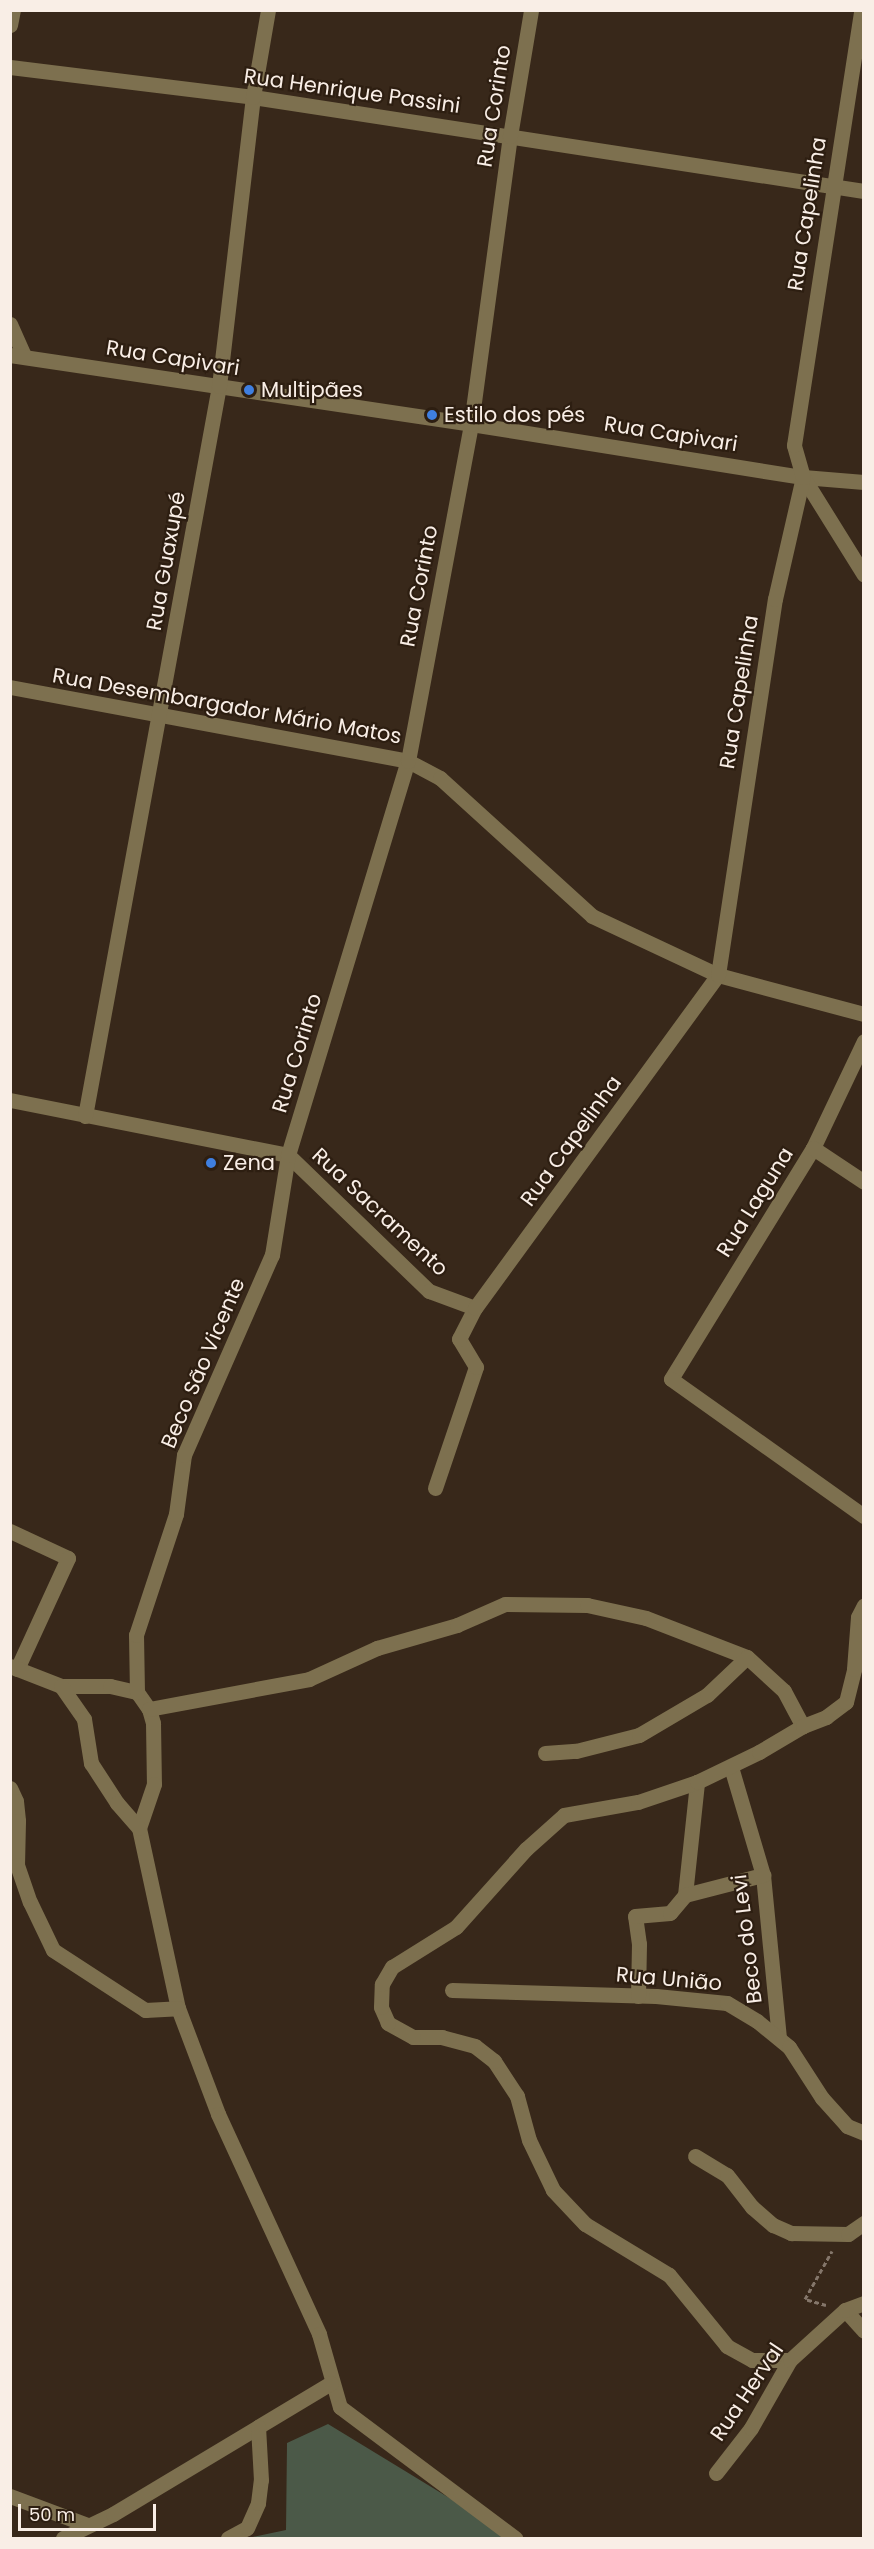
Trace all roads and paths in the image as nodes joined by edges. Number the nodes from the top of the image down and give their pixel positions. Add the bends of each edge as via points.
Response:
1 (13, 10) edge
2 (268, 10) edge
3 (531, 10) edge
4 (861, 10) edge
5 (10, 25) edge
6 (10, 67) edge
7 (253, 97) junction
8 (510, 136) junction
9 (832, 186) junction
10 (864, 191) edge
11 (10, 324) edge
12 (17, 355) edge
13 (219, 386) junction
14 (471, 423) junction
15 (803, 477) junction
16 (864, 482) edge
17 (864, 575) edge
18 (10, 687) edge
19 (160, 716) junction
20 (408, 761) junction
21 (718, 975) junction
22 (864, 1014) edge
23 (864, 1041) edge
24 (10, 1100) edge
25 (85, 1116) junction
26 (813, 1148) junction
27 (288, 1155) junction
28 (864, 1182) edge
29 (475, 1308) junction
30 (435, 1488) dead end
31 (864, 1516) edge
32 (10, 1531) edge
33 (864, 1605) edge
34 (747, 1657) junction
35 (14, 1668) edge
36 (61, 1686) junction
37 (136, 1692) junction
38 (149, 1709) junction
39 (803, 1726) junction
40 (545, 1753) dead end
41 (731, 1767) junction
42 (697, 1782) junction
43 (10, 1788) edge
44 (139, 1828) junction
45 (763, 1875) junction
46 (685, 1894) junction
47 (452, 1990) dead end
48 (638, 1996) junction
49 (178, 2008) junction
50 (779, 2038) junction
51 (864, 2133) edge
52 (695, 2156) dead end
53 (864, 2223) edge
54 (848, 2234) junction
55 (864, 2303) edge
56 (845, 2310) junction
57 (864, 2331) edge
58 (790, 2360) junction
59 (331, 2383) junction
60 (258, 2427) junction
61 (716, 2473) dead end
62 (10, 2496) edge
63 (87, 2525) junction
64 (63, 2538) edge
65 (228, 2538) edge
66 (515, 2538) edge

1 - 5 street
2 - 7 street, Rua Guaxupé
3 - 8 street, Rua Corinto
4 - 9 street, Rua Capelinha
6 - 7 street, Rua Henrique Passini
7 - 8 street, Rua Henrique Passini
7 - 13 street, Rua Guaxupé
8 - 9 street, Rua Henrique Passini
8 - 14 street, Rua Corinto
9 - 10 street, Rua Henrique Passini
9 - 15 street, Rua Capelinha via 794,445
11 - 12 street
12 - 13 street, Rua Capivari
13 - 14 street, Rua Capivari
13 - 19 street, Rua Guaxupé
14 - 15 street, Rua Capivari
14 - 20 street, Rua Corinto
15 - 16 street, Rua Capivari
15 - 17 street
15 - 21 street, Rua Capelinha via 775,599
18 - 19 street, Rua Desembargador Mário Matos
19 - 20 street, Rua Desembargador Mário Matos
19 - 25 street, Rua Guaxupé
20 - 21 street, Rua Desembargador Mário Matos via 440,778 592,916
20 - 27 street, Rua Corinto
21 - 22 street, Rua Desembargador Mário Matos
21 - 29 street, Rua Capelinha
23 - 26 street, Rua Laguna
24 - 25 street, Rua Sacramento
25 - 27 street, Rua Sacramento
26 - 28 street
26 - 31 street, Rua Laguna via 671,1379
27 - 29 street, Rua Sacramento via 429,1291
27 - 37 street, Beco São Vicente via 272,1255 184,1455 176,1514 136,1635
29 - 30 street, Rua Capelinha via 459,1339 476,1367
32 - 35 street via 68,1558
33 - 39 street via 858,1617 854,1669 846,1702 826,1718
34 - 38 street via 646,1618 587,1605 505,1604 457,1625 377,1648 309,1679
34 - 39 street via 784,1690
34 - 40 street via 707,1695 639,1735 576,1751
35 - 36 street
36 - 37 street via 110,1686
36 - 44 street via 84,1719 92,1763 117,1803
37 - 38 street
38 - 44 street via 153,1723 154,1784
39 - 41 street
41 - 42 street
41 - 45 street, Beco do Levi
42 - 46 street
42 - 58 street via 638,1802 564,1815 526,1849 456,1927 392,1967 382,1984 381,2007 388,2023 413,2037 442,2037 475,2046 494,2061 517,2096 529,2140 553,2190 585,2224 669,2275 728,2346 752,2360
43 - 49 street via 18,1821 17,1865 53,1950 145,2010
44 - 49 street
45 - 46 street
45 - 50 street, Beco do Levi
46 - 48 street via 670,1913 635,1916
47 - 48 street, Rua União
48 - 50 street, Rua União via 727,2003
49 - 59 street via 218,2114 319,2334
50 - 51 street, Rua União via 822,2098 848,2126
52 - 54 street via 727,2175 752,2207 773,2225 791,2233
53 - 54 street
54 - 56 path via 829,2254 805,2299
55 - 56 street
56 - 57 street
56 - 58 street, Rua Herval
58 - 61 street, Rua Herval via 751,2428
59 - 60 street
59 - 66 street via 340,2407
60 - 63 street via 113,2514
60 - 65 street via 258,2503 248,2528
62 - 63 street
63 - 64 street

